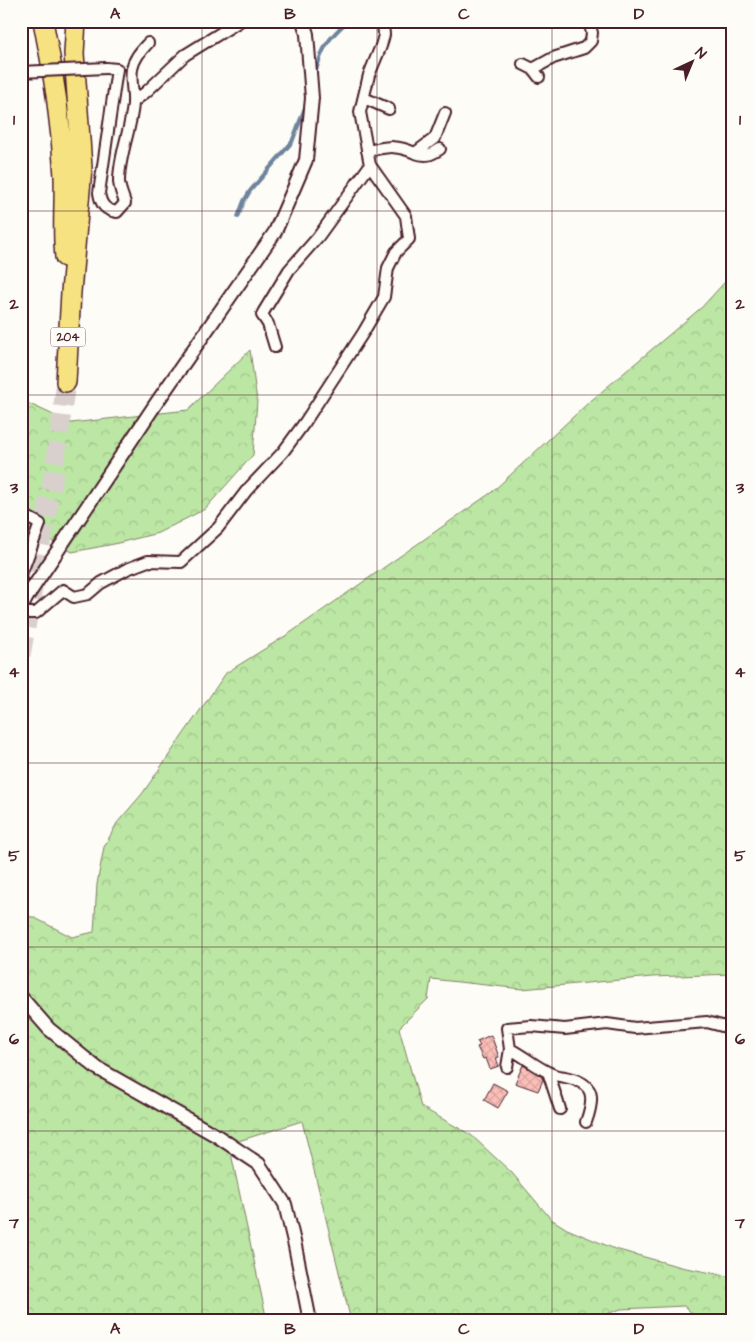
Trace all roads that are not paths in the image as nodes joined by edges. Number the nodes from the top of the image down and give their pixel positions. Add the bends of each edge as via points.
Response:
1 (43, 21) edge
2 (76, 21) edge
3 (240, 21) edge
4 (303, 21) edge
5 (383, 21) edge
6 (590, 21) edge
7 (148, 43) dead end
8 (524, 64) dead end
9 (21, 72) edge
10 (364, 98) junction
11 (133, 102) junction
12 (389, 109) dead end
13 (445, 113) dead end
14 (440, 148) dead end
15 (367, 151) junction
16 (415, 153) junction
17 (370, 165) junction
18 (71, 292) junction
19 (275, 347) dead end
20 (66, 382) tunnel mouth
21 (21, 510) edge
22 (21, 580) edge
23 (21, 608) edge
24 (21, 613) edge
25 (21, 997) edge
26 (733, 1029) edge
27 (510, 1049) junction
28 (507, 1067) dead end
29 (548, 1072) junction
30 (560, 1109) dead end
31 (586, 1122) dead end
32 (310, 1321) edge

1 - 18 highway via 59,113 64,178 63,239
2 - 18 highway via 74,53 82,168
3 - 11 street via 185,55
4 - 23 street via 312,98 306,160 275,232 157,402
5 - 10 street via 383,40
6 - 8 street via 591,41 584,48 553,58 536,73
7 - 11 street via 132,68
9 - 11 street, bridge via 117,69 99,193 101,204 109,211 117,212 124,203 119,182
10 - 12 street
10 - 15 street via 360,112
13 - 16 street via 435,138
14 - 16 street via 428,156
15 - 16 street via 389,146
15 - 17 street
17 - 19 street via 318,237 289,270 264,311 262,315
17 - 24 street via 406,216 409,239 396,252 388,268 384,296 363,333 283,452 218,528 181,562 148,561 101,583 88,594 74,597 63,590 36,613
18 - 20 highway, 204
21 - 22 street via 40,524
25 - 32 street via 48,1029 97,1068 217,1136 259,1164 285,1204
26 - 27 street via 707,1022 636,1028 607,1024 565,1029 506,1028
27 - 28 street
27 - 29 street
29 - 30 street
29 - 31 street via 580,1080 589,1088 592,1106

